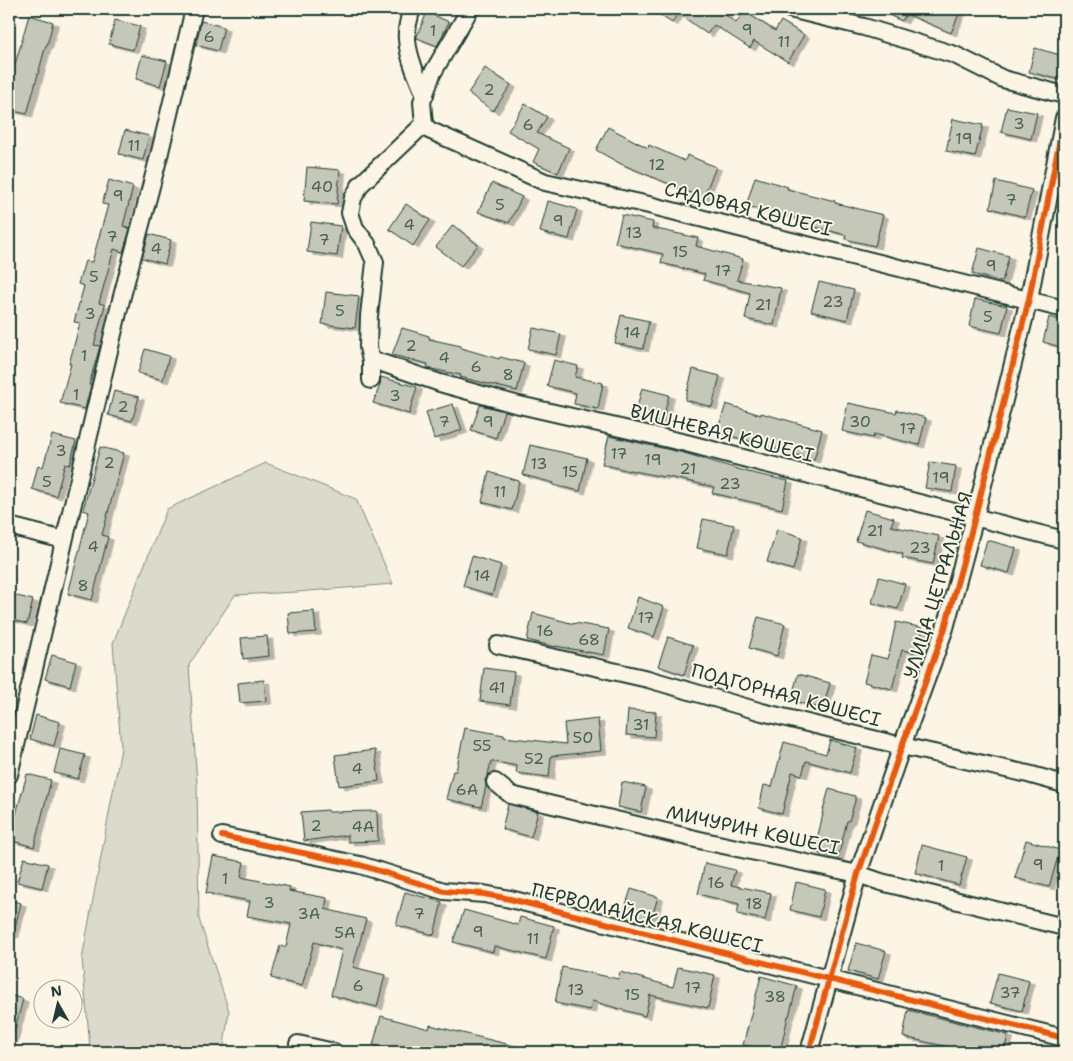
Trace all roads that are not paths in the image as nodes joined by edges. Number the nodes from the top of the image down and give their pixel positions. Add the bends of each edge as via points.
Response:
1 (194, 9) edge
2 (412, 9) edge
3 (470, 9) edge
4 (790, 9) edge
5 (425, 95) junction
6 (1064, 95) edge
7 (1064, 118) edge
8 (427, 127) junction
9 (1029, 299) junction
10 (1064, 309) edge
11 (371, 361) junction
12 (371, 380) dead end
13 (975, 518) junction
14 (9, 526) edge
15 (64, 540) junction
16 (1064, 540) edge
17 (498, 645) dead end
18 (902, 746) junction
19 (9, 775) edge
20 (494, 782) dead end
21 (1064, 784) edge
22 (222, 836) dead end
23 (858, 874) junction
24 (1064, 927) edge
25 (829, 979) junction
26 (1064, 1038) edge
27 (298, 1044) dead end
28 (334, 1052) edge
29 (809, 1052) edge

1 - 15 street
2 - 5 street via 407,39
3 - 5 street via 432,74
4 - 6 street via 955,55 1003,79
5 - 8 street via 422,102
7 - 9 street, УЛИЦА ЦЕТРАЛЬНАЯ
8 - 9 street, САДОВАЯ КӨШЕСІ via 545,182 649,204
8 - 11 street via 362,184 353,198 350,213 355,228 375,262 368,347
9 - 10 street, САДОВАЯ КӨШЕСІ
9 - 13 street, УЛИЦА ЦЕТРАЛЬНАЯ
11 - 12 street
11 - 13 street, ВИШНЕВАЯ КӨШЕСІ via 515,404 686,443
13 - 16 street, ВИШНЕВАЯ КӨШЕСІ
13 - 18 street, УЛИЦА ЦЕТРАЛЬНАЯ via 945,628
14 - 15 street
15 - 19 street
17 - 18 street, ПОДГОРНАЯ КӨШЕСІ via 648,679 762,712
18 - 21 street, ПОДГОРНАЯ КӨШЕСІ
18 - 23 street, УЛИЦА ЦЕТРАЛЬНАЯ
20 - 23 street, МИЧУРИН КӨШЕСІ via 511,795
22 - 25 street, ПЕРВОМАЙСКАЯ КӨШЕСІ via 360,865 444,891 510,899
23 - 24 street, МИЧУРИН КӨШЕСІ
23 - 25 street, УЛИЦА ЦЕТРАЛЬНАЯ
25 - 26 street, ПЕРВОМАЙСКАЯ КӨШЕСІ
25 - 29 street, УЛИЦА ЦЕТРАЛЬНАЯ
27 - 28 street

